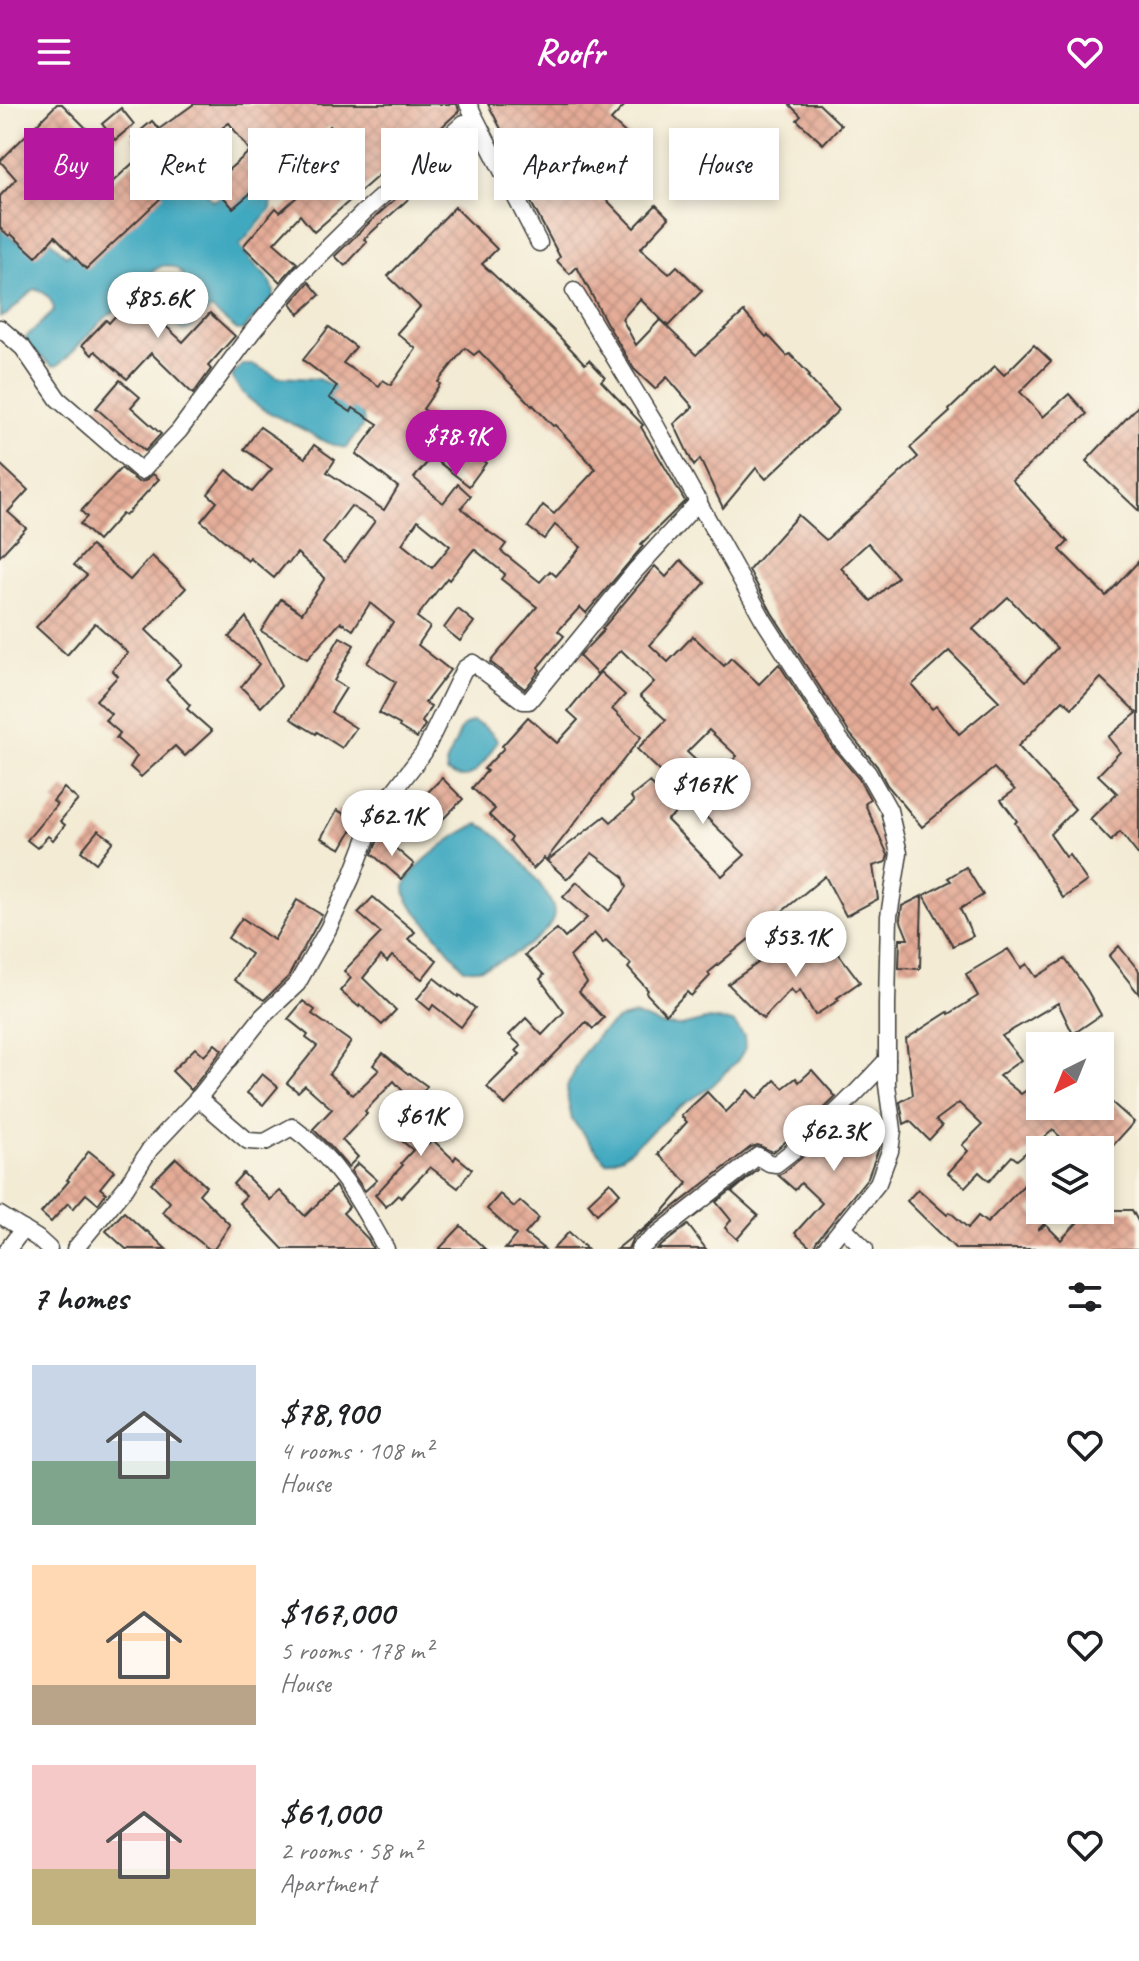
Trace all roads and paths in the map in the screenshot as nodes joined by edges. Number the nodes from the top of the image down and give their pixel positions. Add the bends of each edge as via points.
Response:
1 (468, 104) edge
2 (464, 123) dead end
3 (539, 243) dead end
4 (574, 291) dead end
5 (0, 328) edge
6 (699, 501) junction
7 (887, 1060) junction
8 (198, 1098) junction
9 (0, 1215) edge
10 (843, 1227) junction
11 (23, 1229) junction
12 (8, 1249) edge
13 (49, 1249) edge
14 (75, 1249) edge
15 (386, 1249) edge
16 (639, 1249) edge
17 (825, 1249) edge
18 (865, 1249) edge

1 - 3 street
2 - 5 street via 310,265 252,332 179,431 141,471 58,399 23,348
4 - 6 street
6 - 7 street via 763,619 889,810 899,853 889,916
6 - 8 street via 529,701 473,663 464,669 424,752 373,822 351,879 297,984 263,1016
7 - 10 street via 890,1151 878,1183
7 - 16 street via 795,1150 776,1164 758,1156
8 - 14 street via 150,1149
8 - 15 street via 248,1141 265,1142 292,1127 311,1141 361,1203
9 - 11 street
10 - 17 street
10 - 18 street
11 - 12 street
11 - 13 street

